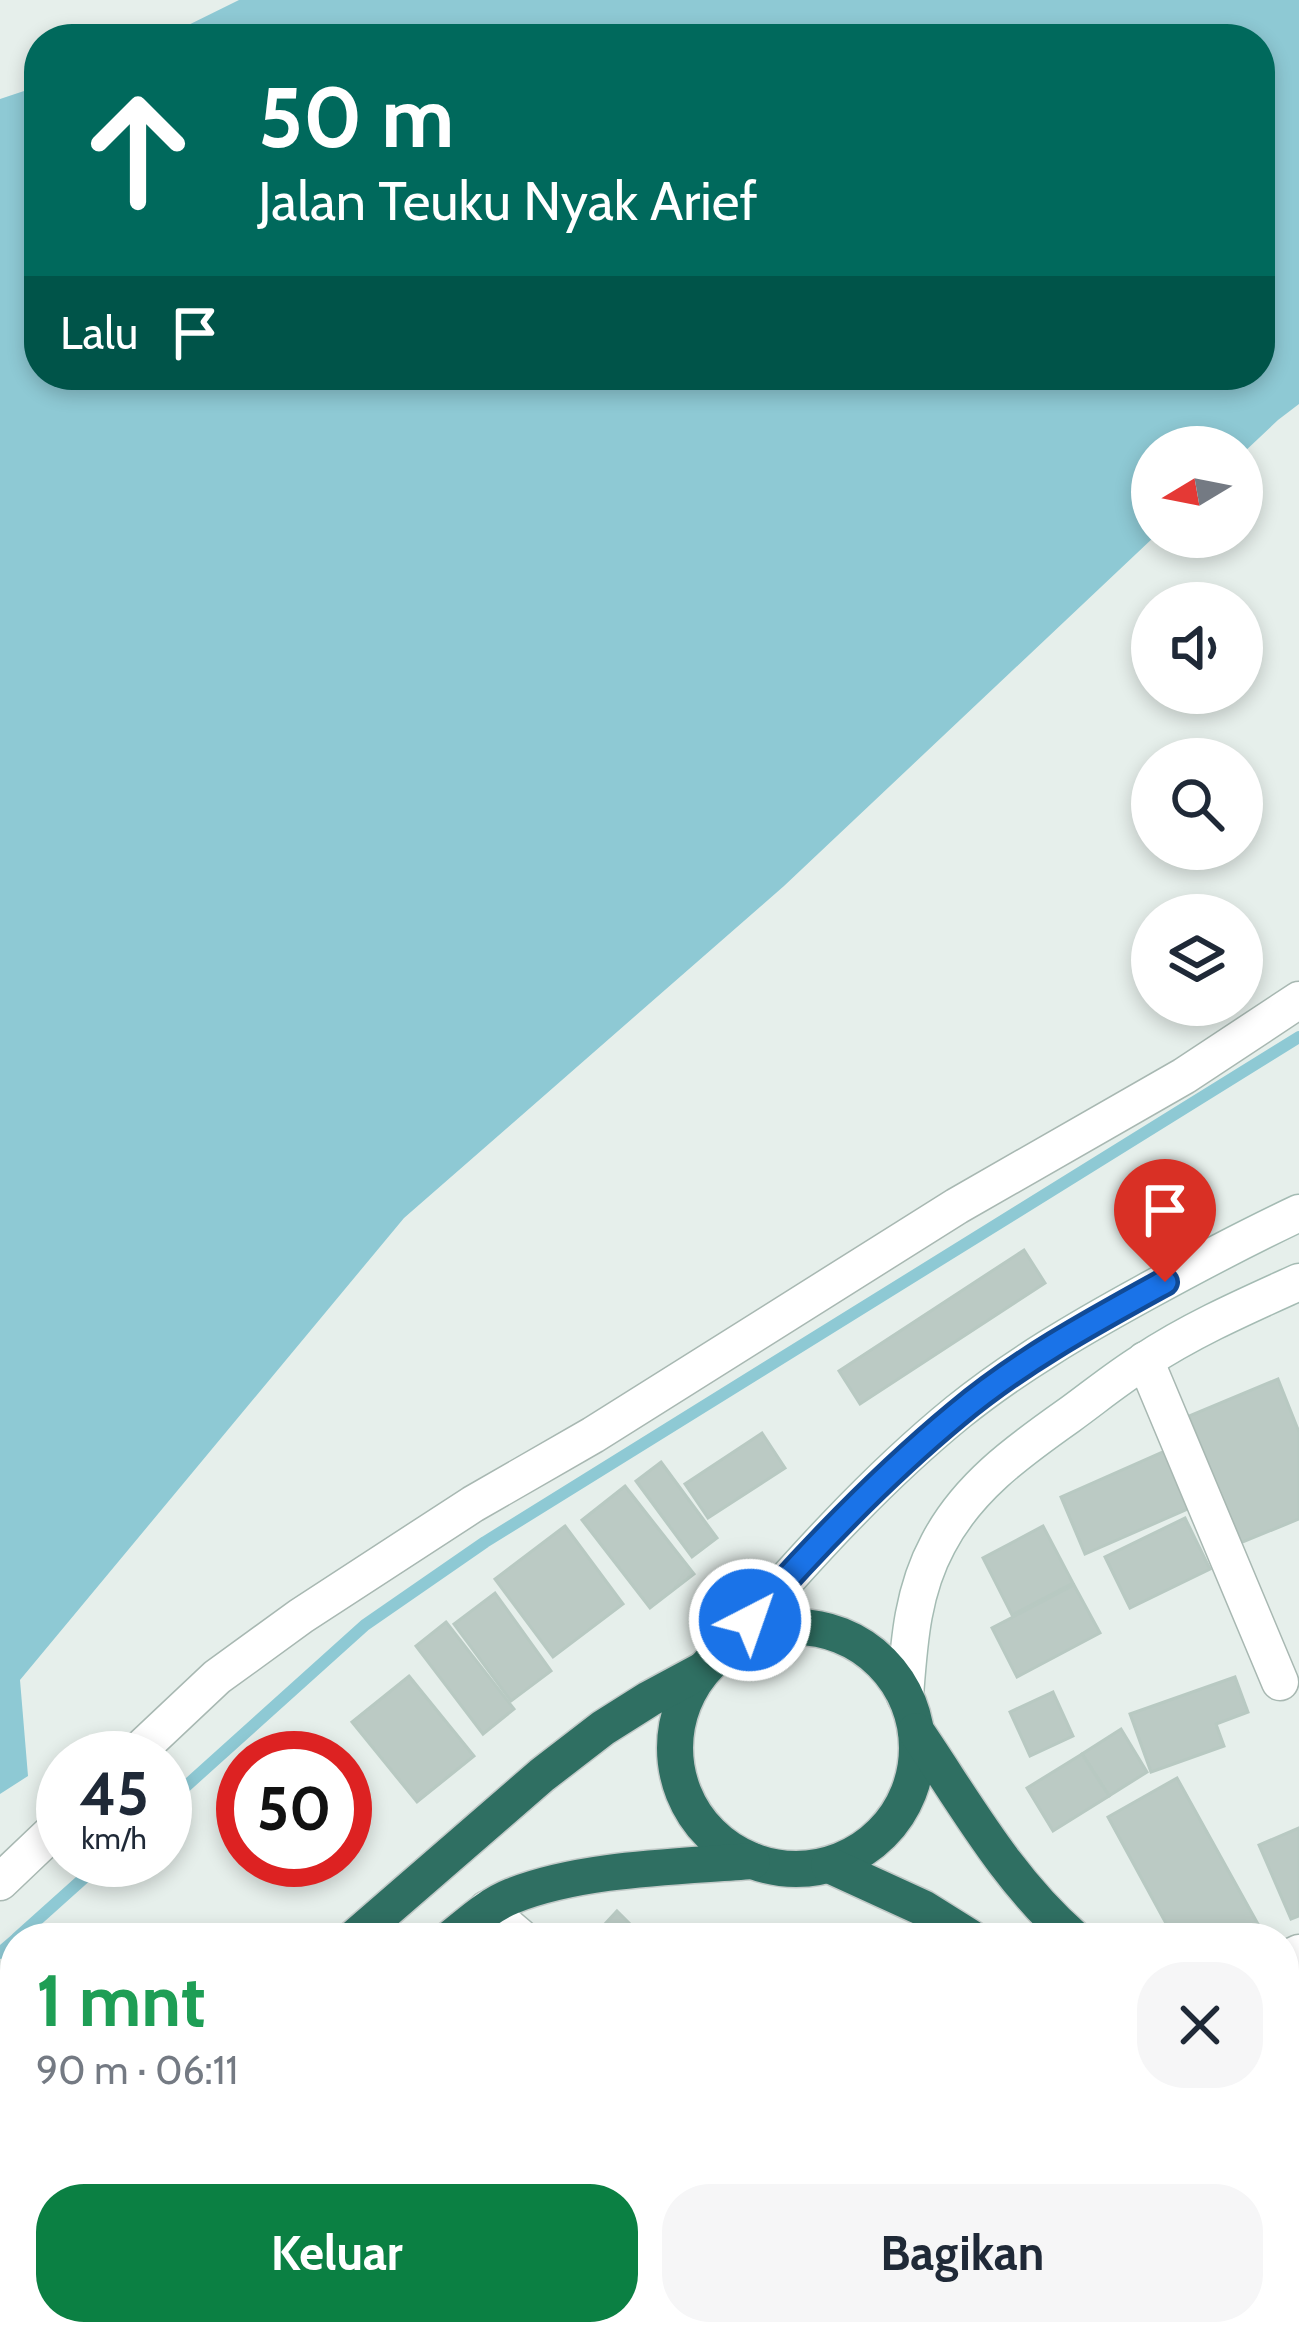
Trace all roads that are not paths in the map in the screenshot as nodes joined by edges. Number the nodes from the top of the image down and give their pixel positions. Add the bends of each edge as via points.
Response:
1 (1299, 1000) edge
2 (1299, 1214) edge
3 (1299, 1282) edge
4 (1145, 1360) junction
5 (713, 1660) junction
6 (1280, 1682) dead end
7 (910, 1713) junction
8 (160, 1731) edge
9 (36, 1848) edge
10 (752, 1861) junction
11 (829, 1865) junction
12 (0, 1882) edge
13 (487, 1909) junction
14 (372, 1923) edge
15 (470, 1923) edge
16 (503, 1923) edge
17 (947, 1923) edge
18 (1059, 1923) edge

1 - 8 street via 454,1516 217,1677
2 - 5 street via 1089,1324 958,1412 822,1538
3 - 4 street
4 - 6 street
4 - 7 street via 997,1469 961,1507 937,1546 910,1625
5 - 7 highway via 758,1632 827,1630 886,1666
5 - 10 highway via 685,1699 676,1763 700,1823
5 - 14 highway via 572,1752
7 - 11 highway via 915,1765 906,1798 887,1828
7 - 18 highway via 990,1844
9 - 12 street
10 - 11 highway
10 - 13 highway via 602,1874
11 - 17 highway
13 - 15 highway
13 - 16 street

